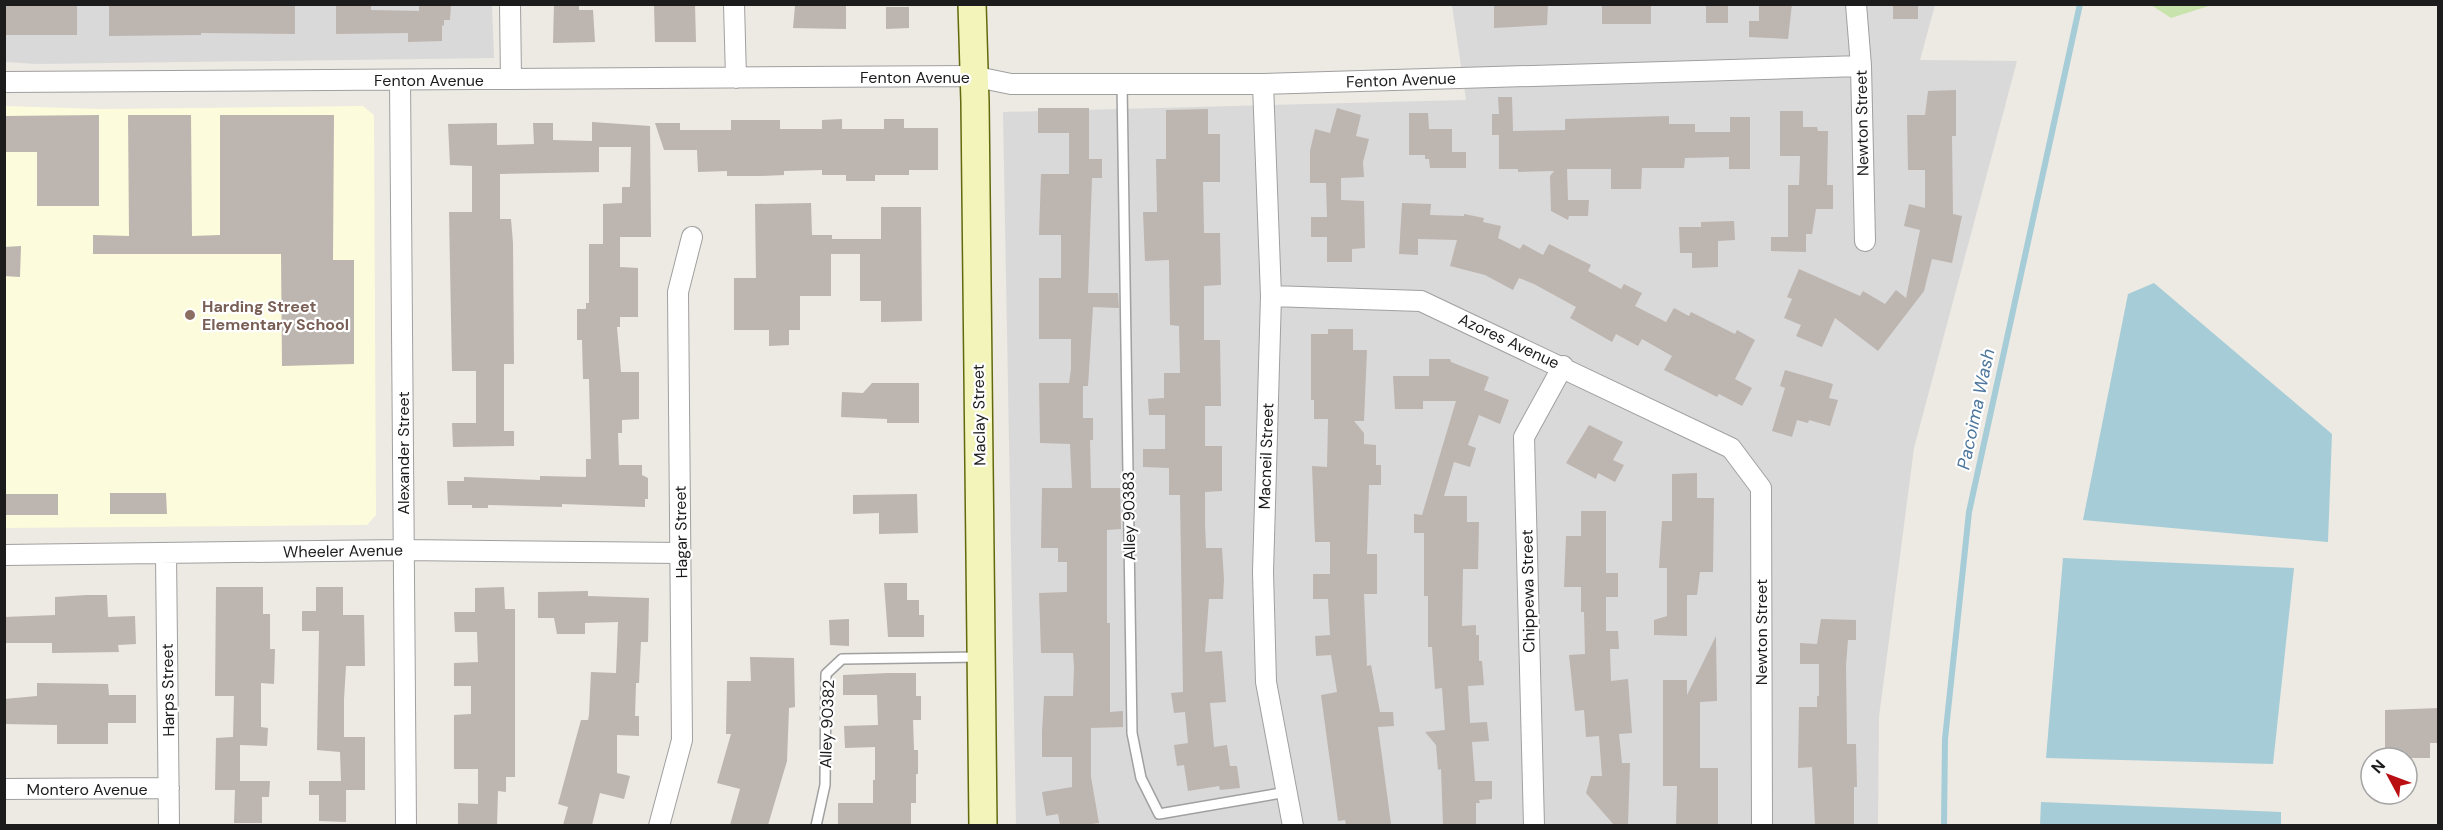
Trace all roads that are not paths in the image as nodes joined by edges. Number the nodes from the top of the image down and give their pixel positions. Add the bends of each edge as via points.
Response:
1 (510, 4) edge
2 (734, 4) edge
3 (972, 4) edge
4 (1856, 4) edge
5 (1861, 66) junction
6 (972, 76) junction
7 (736, 78) junction
8 (400, 80) junction
9 (511, 80) junction
10 (4, 82) edge
11 (1122, 84) junction
12 (1263, 84) junction
13 (692, 237) dead end
14 (1865, 241) dead end
15 (1271, 296) junction
16 (1563, 366) junction
17 (1731, 448) joint
18 (404, 550) junction
19 (681, 553) junction
20 (166, 554) junction
21 (4, 555) edge
22 (982, 657) junction
23 (169, 788) junction
24 (4, 789) edge
25 (1287, 792) junction
26 (169, 825) edge
27 (406, 825) edge
28 (659, 825) edge
29 (816, 825) edge
30 (983, 825) edge
31 (1293, 825) edge
32 (1534, 825) edge
33 (1762, 825) edge

1 - 9 street
2 - 7 street
3 - 6 street, Maclay Street
4 - 5 street, Newton Street
5 - 12 street, Fenton Avenue
5 - 14 street, Newton Street
6 - 7 street, Fenton Avenue
6 - 11 street, Fenton Avenue via 1011,84
6 - 22 street, Maclay Street
7 - 9 street, Fenton Avenue
8 - 9 street, Fenton Avenue
8 - 10 street, Fenton Avenue
8 - 18 street, Alexander Street
11 - 12 street, Fenton Avenue
11 - 25 lane, Alley 90383 via 1132,733 1141,778 1159,814
12 - 15 street, Macneil Street
13 - 19 street, Hagar Street via 678,292
15 - 16 street, Azores Avenue via 1421,301
15 - 25 street, Macneil Street via 1263,572 1266,682
16 - 17 street, Azores Avenue
16 - 32 street, Chippewa Street via 1524,437
17 - 33 street, Newton Street via 1761,488
18 - 19 street, Wheeler Avenue
18 - 20 street, Wheeler Avenue
18 - 27 street, Alexander Street
19 - 28 street, Hagar Street via 682,740
20 - 21 street, Wheeler Avenue
20 - 23 street, Harps Street
22 - 29 lane, Alley 90382 via 842,659 826,674 825,785
22 - 30 street, Maclay Street
23 - 24 street, Montero Avenue
23 - 26 street, Harps Street
25 - 31 street, Macneil Street

